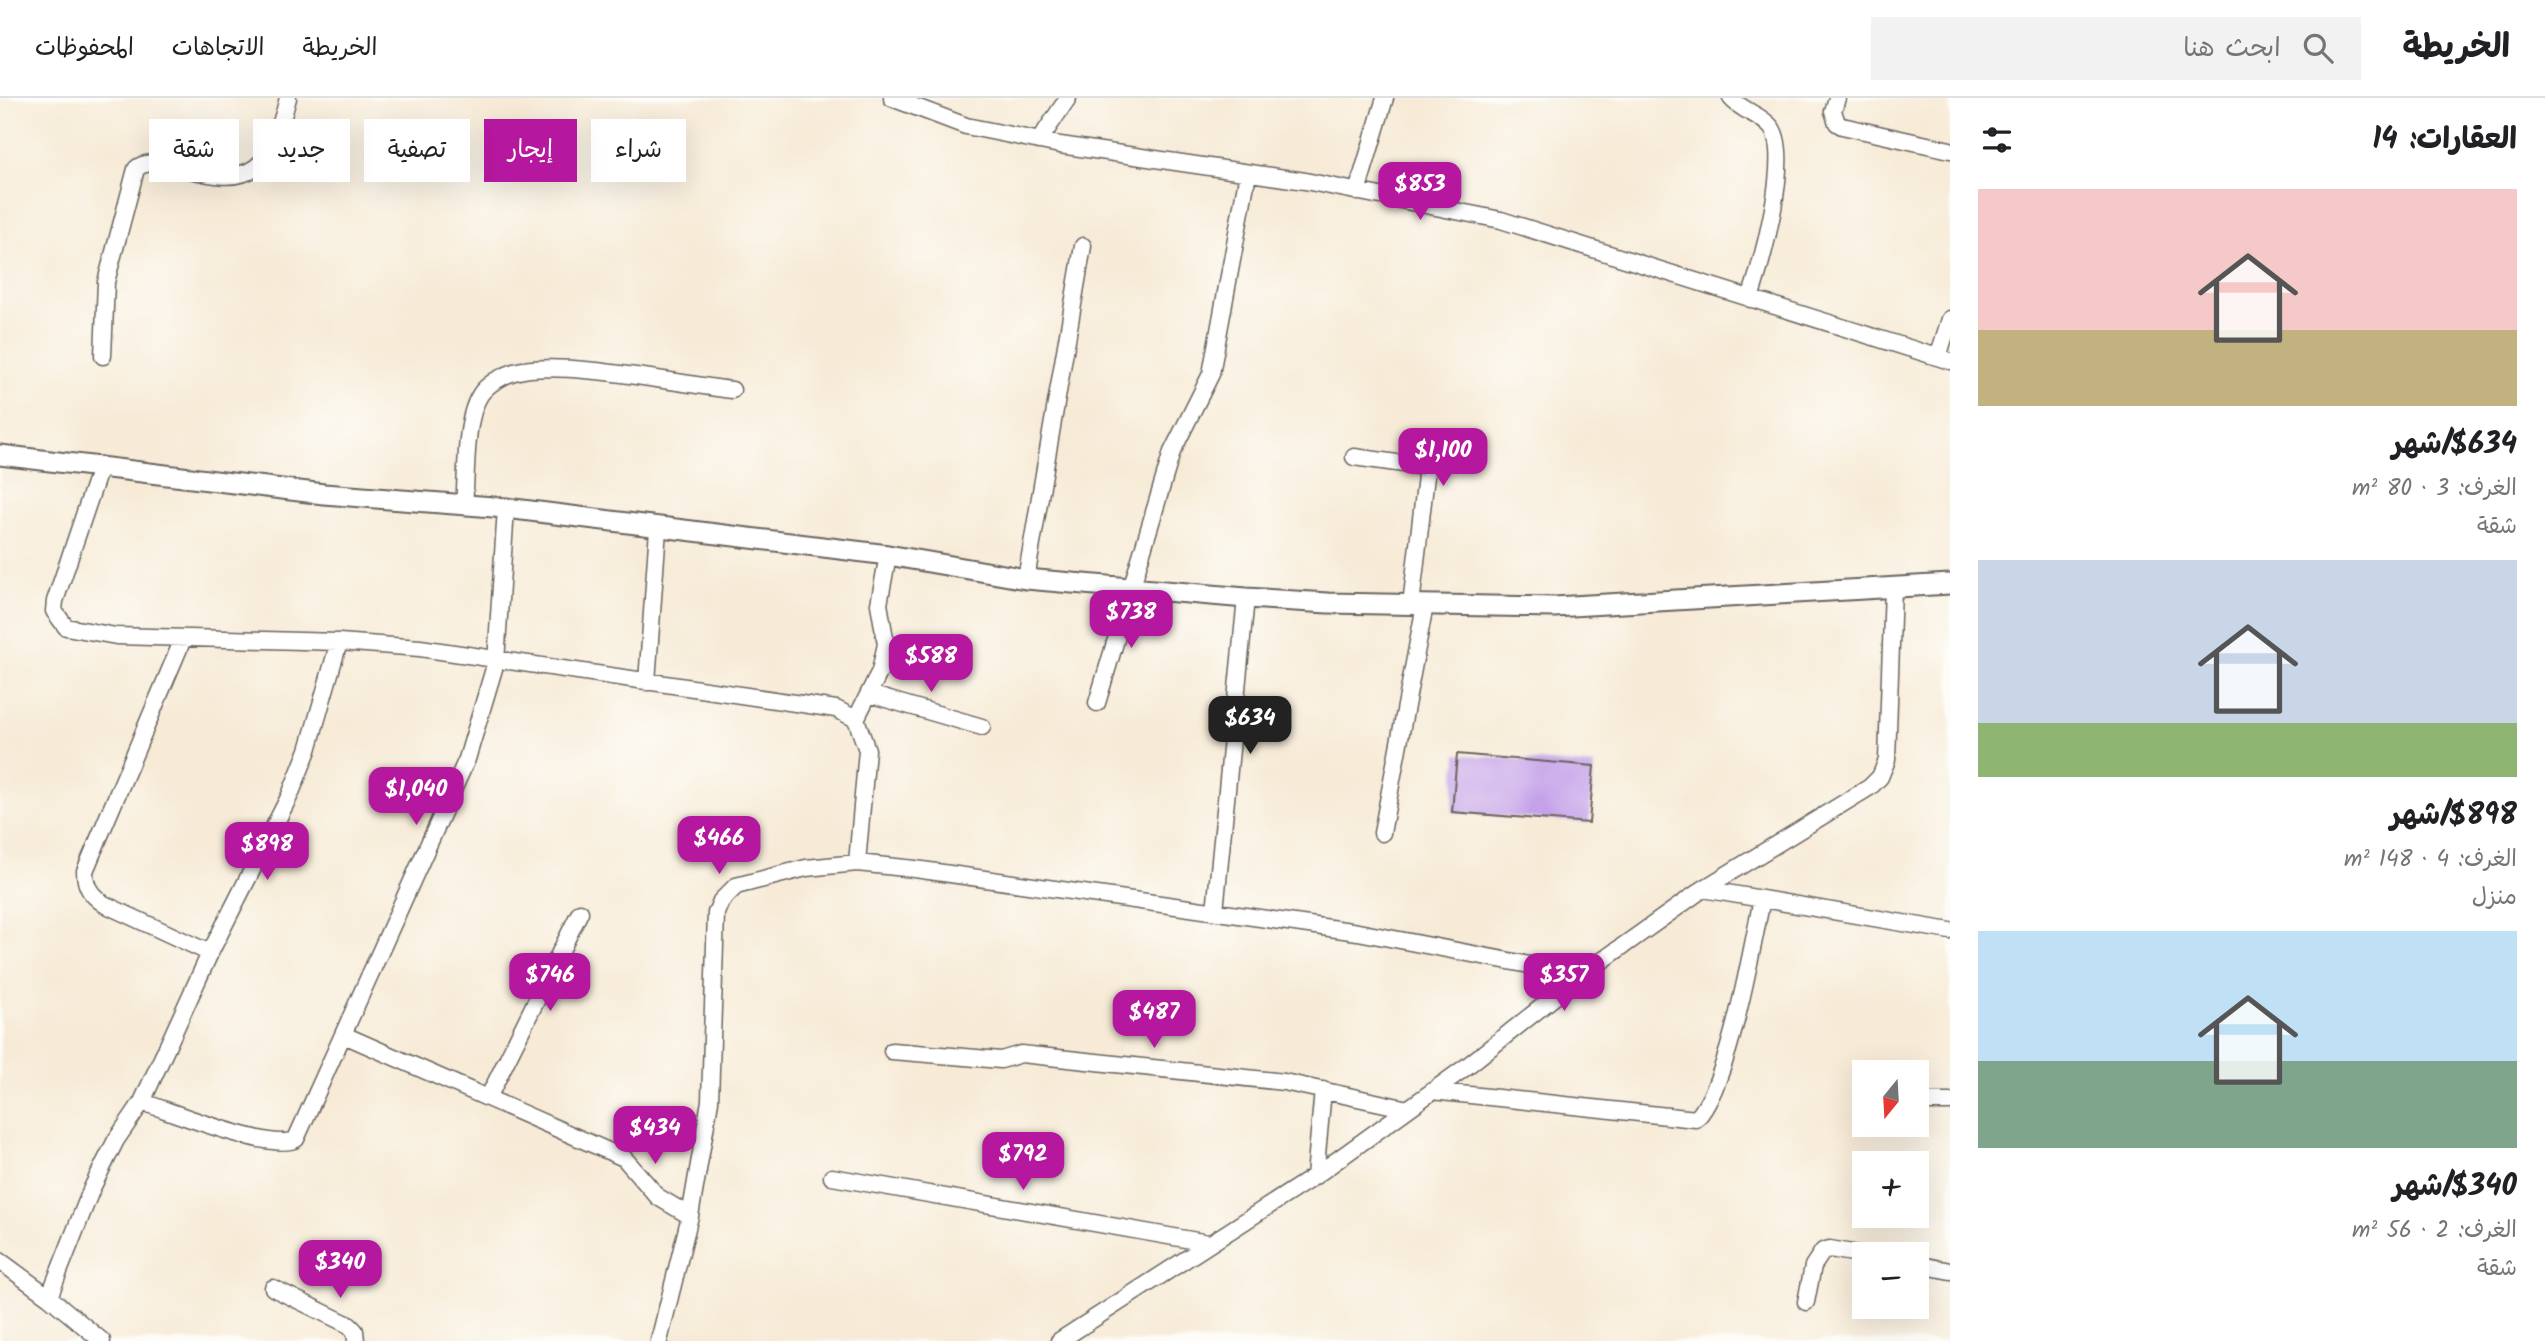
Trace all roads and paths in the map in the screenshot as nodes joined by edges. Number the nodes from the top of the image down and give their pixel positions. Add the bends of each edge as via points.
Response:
1 (288, 98) edge
2 (892, 98) edge
3 (1068, 98) edge
4 (1385, 98) edge
5 (1731, 98) edge
6 (1837, 98) edge
7 (1040, 141) junction
8 (1950, 150) edge
9 (1248, 173) junction
10 (1357, 192) junction
11 (1083, 246) dead end
12 (1750, 299) junction
13 (1950, 319) edge
14 (103, 356) dead end
15 (1944, 359) edge
16 (732, 390) dead end
17 (0, 455) edge
18 (1354, 457) dead end
19 (101, 466) junction
20 (464, 505) junction
21 (506, 509) junction
22 (658, 529) junction
23 (888, 555) junction
24 (1026, 579) junction
25 (1950, 584) edge
26 (1130, 587) junction
27 (1893, 588) junction
28 (1245, 598) junction
29 (1418, 605) junction
30 (183, 639) junction
31 (339, 642) junction
32 (496, 662) junction
33 (647, 682) junction
34 (869, 694) junction
35 (1097, 703) dead end
36 (856, 719) junction
37 (982, 727) dead end
38 (1382, 833) dead end
39 (857, 863) junction
40 (1703, 889) junction
41 (1762, 900) junction
42 (1215, 911) junction
43 (580, 912) dead end
44 (1950, 931) edge
45 (210, 953) junction
46 (1582, 975) junction
47 (344, 1035) junction
48 (892, 1051) dead end
49 (1323, 1090) junction
50 (1432, 1091) junction
51 (488, 1098) junction
52 (142, 1102) junction
53 (1929, 1102) dead end
54 (1950, 1102) edge
55 (1408, 1109) junction
56 (1315, 1176) junction
57 (832, 1177) dead end
58 (690, 1216) junction
59 (1208, 1243) junction
60 (1852, 1253) edge
61 (0, 1261) edge
62 (1929, 1266) edge
63 (1950, 1270) edge
64 (273, 1288) dead end
65 (49, 1297) junction
66 (1806, 1303) dead end
67 (102, 1341) edge
68 (356, 1341) edge
69 (659, 1341) edge
70 (1059, 1341) edge

1 - 14 street via 263,160 248,172 232,177 206,175 151,162 136,169 106,282
2 - 7 street via 966,125
3 - 7 street
4 - 10 street
5 - 12 street via 1771,126 1776,136 1773,220
6 - 8 street via 1833,111 1842,126
7 - 9 street
9 - 10 street
9 - 26 street via 1211,374 1172,452
10 - 12 street via 1501,220
11 - 24 street
12 - 15 street
13 - 15 street
16 - 20 street via 602,373 514,372 486,386 472,412
17 - 19 street
18 - 29 street via 1425,467
19 - 20 street via 324,494
19 - 30 street via 55,601 56,618 66,627 85,632
20 - 21 street
21 - 22 street
21 - 32 street
22 - 23 street
22 - 33 street
23 - 24 street
23 - 34 street via 879,604 886,644
24 - 26 street
25 - 27 street
26 - 28 street
26 - 35 street
27 - 29 street via 1554,607
27 - 40 street via 1887,760 1880,777
28 - 29 street
28 - 42 street
29 - 38 street
30 - 31 street
30 - 45 street via 85,871 85,882 104,904
31 - 32 street via 420,648
31 - 45 street via 290,795
32 - 33 street
32 - 47 street via 467,759
33 - 36 street via 820,705
34 - 36 street
34 - 37 street
36 - 39 street via 867,750
39 - 42 street
39 - 58 street via 806,868 744,882 718,906 710,1101
40 - 41 street
40 - 46 street
41 - 44 street
41 - 50 street via 1730,1042 1696,1119
42 - 46 street via 1359,932
43 - 51 street
45 - 52 street
46 - 50 street
47 - 51 street
47 - 52 street via 306,1122 289,1144 263,1141
48 - 49 street via 1000,1060 1021,1054
49 - 55 street
49 - 56 street
50 - 55 street
51 - 58 street via 625,1158 658,1197
52 - 65 street via 92,1188
53 - 54 street
55 - 56 street
56 - 59 street
57 - 59 street
58 - 69 street
59 - 70 street
60 - 66 street via 1823,1251 1814,1266
61 - 65 street
62 - 63 street
64 - 68 street via 349,1325
65 - 67 street

